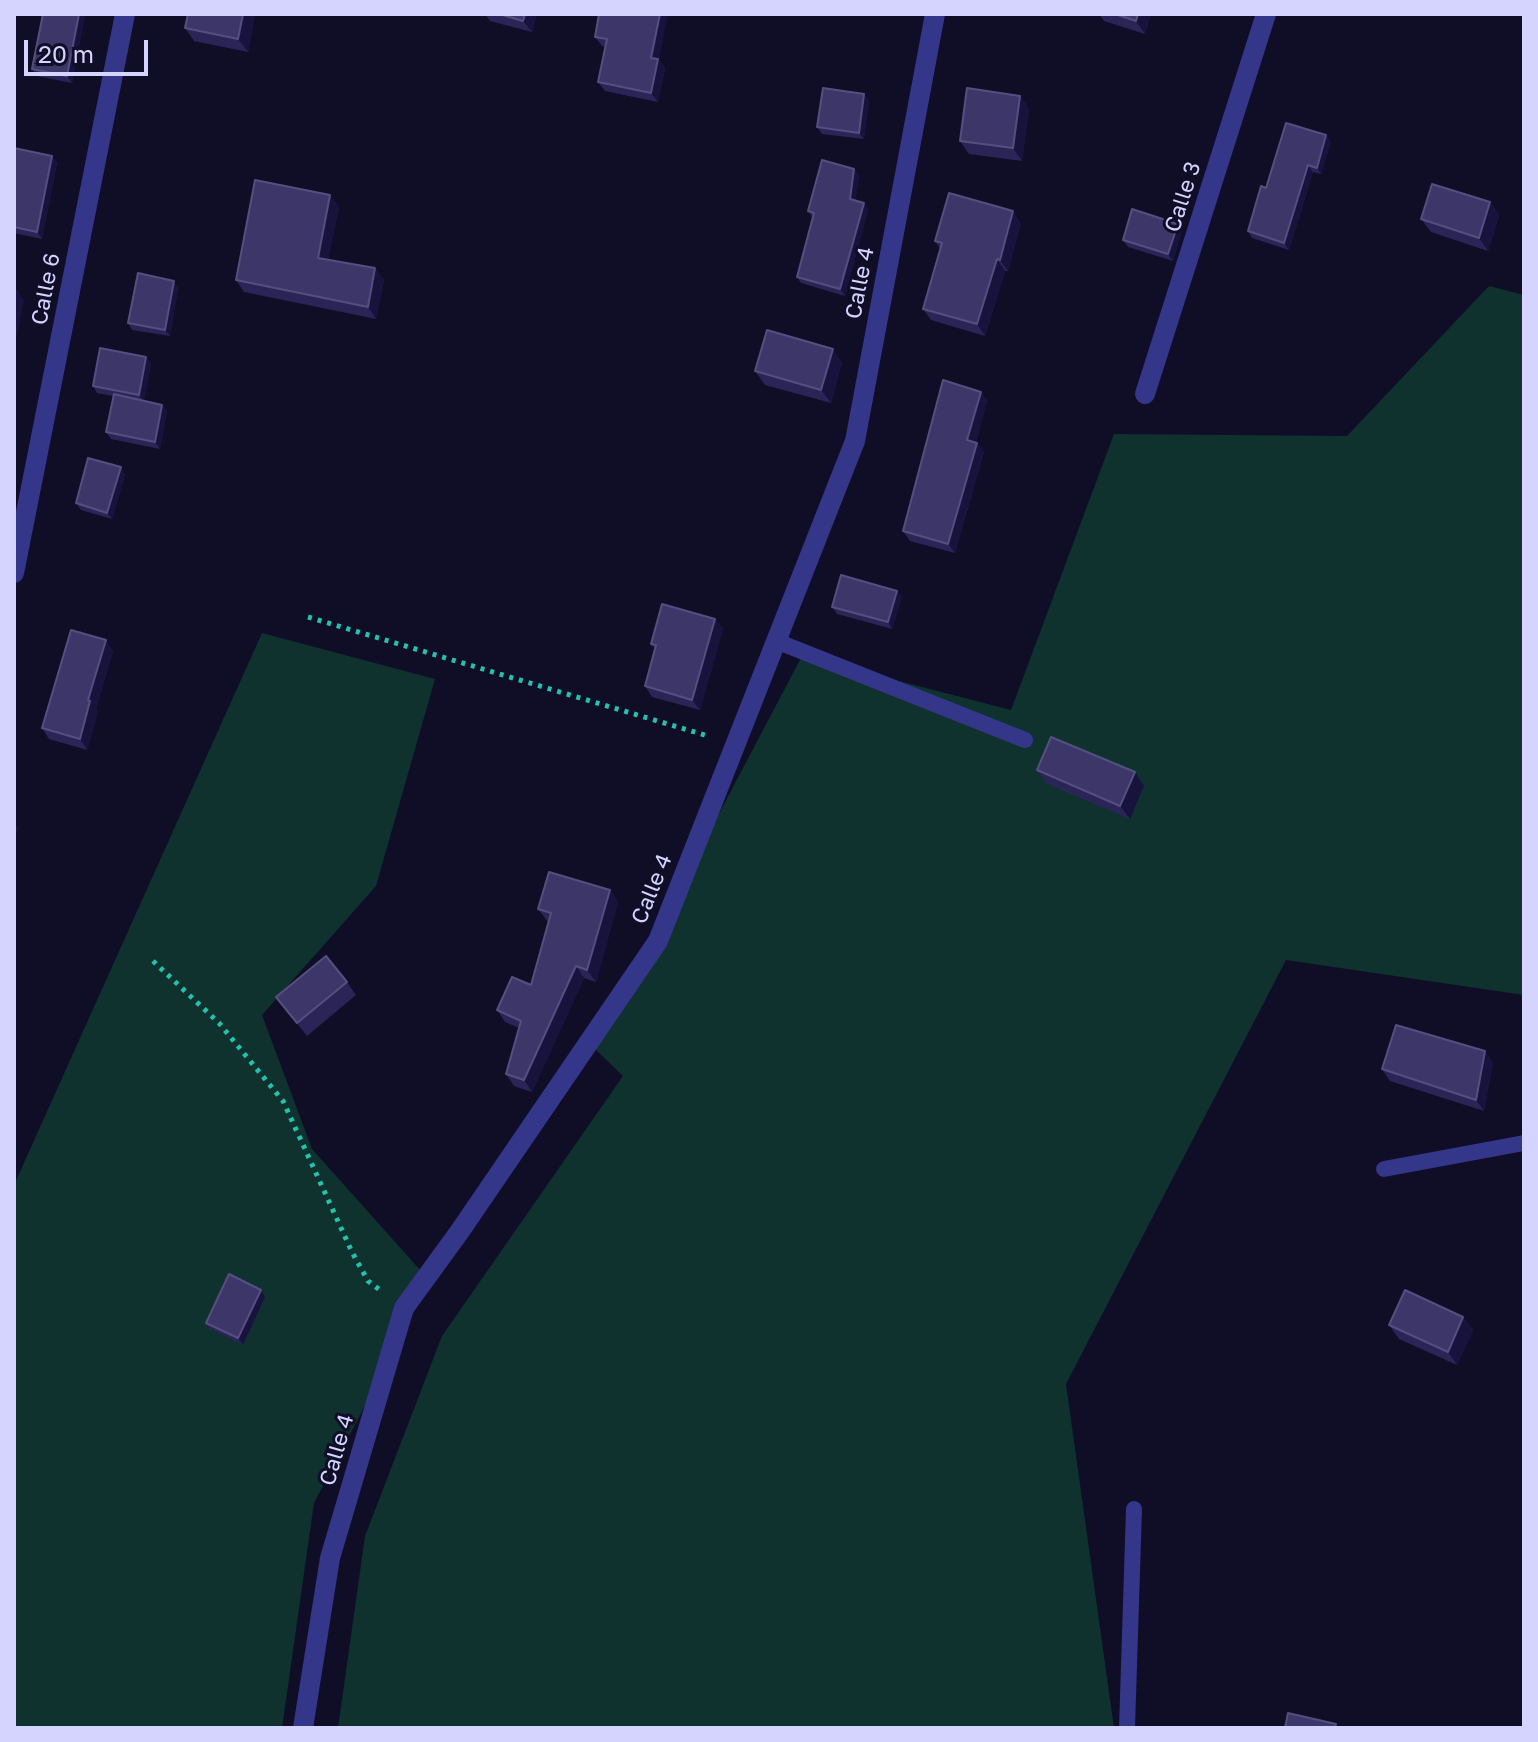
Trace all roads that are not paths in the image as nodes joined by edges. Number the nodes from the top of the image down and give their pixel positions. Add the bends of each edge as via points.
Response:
1 (125, 14) edge
2 (935, 14) edge
3 (1266, 14) edge
4 (1145, 394) dead end
5 (14, 573) edge
6 (776, 641) junction
7 (1025, 740) dead end
8 (1524, 1143) edge
9 (1384, 1169) dead end
10 (1134, 1509) dead end
11 (303, 1728) edge
12 (1127, 1728) edge

1 - 5 street, Calle 6
2 - 6 street, Calle 4 via 855,441
3 - 4 street, Calle 3
6 - 7 lane
6 - 11 street, Calle 4 via 658,941 404,1308 330,1558
8 - 9 lane
10 - 12 lane

